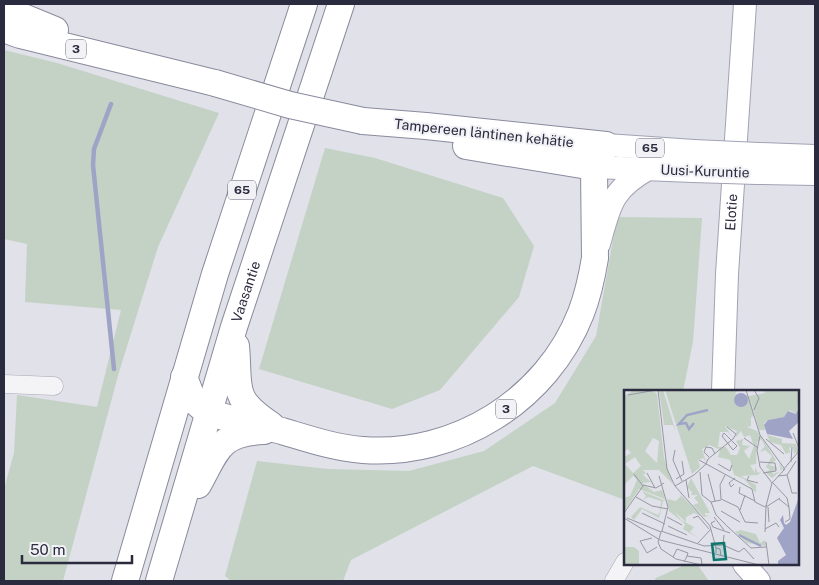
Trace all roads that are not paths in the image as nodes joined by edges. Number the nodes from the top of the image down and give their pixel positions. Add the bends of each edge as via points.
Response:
1 (304, 4) edge
2 (341, 4) edge
3 (745, 4) edge
4 (4, 9) edge
5 (4, 29) edge
6 (149, 66) junction
7 (363, 121) junction
8 (606, 145) junction
9 (815, 156) edge
10 (694, 161) junction
11 (758, 164) junction
12 (594, 167) junction
13 (648, 169) junction
14 (815, 174) edge
15 (595, 258) junction
16 (234, 327) junction
17 (184, 378) junction
18 (4, 384) edge
19 (54, 386) dead end
20 (723, 390) edge
21 (208, 413) junction
22 (280, 431) junction
23 (176, 524) junction
24 (624, 564) edge
25 (745, 565) edge
26 (762, 565) edge
27 (125, 581) edge
28 (159, 581) edge
29 (614, 581) edge
30 (759, 581) edge
31 (768, 581) edge

1 - 17 highway, 65
2 - 16 highway, Vaasantie / 3
3 - 20 main road, Elotie via 727,274
4 - 6 highway
5 - 6 highway, 3
6 - 7 highway, Tampereen läntinen kehätie / 3, bridge via 290,105
7 - 8 highway, Tampereen läntinen kehätie / 65
7 - 12 highway, Tampereen läntinen kehätie / 3 via 428,139
8 - 10 main road, Uusi-Kuruntie / 65
8 - 12 highway, 3
9 - 11 main road, Uusi-Kuruntie / 65
10 - 11 main road, Uusi-Kuruntie / 65, bridge
10 - 13 main road, Uusi-Kuruntie / 65
11 - 14 main road, Uusi-Kuruntie / 65
12 - 13 main road, Uusi-Kuruntie / 65
12 - 15 highway, 3
13 - 15 main road via 627,181 615,197
15 - 22 highway, 3 via 581,314 560,353 529,390 484,423 438,443 389,451 336,447
16 - 21 highway, Vaasantie
16 - 22 highway, 3 via 238,394 252,412
17 - 21 highway via 194,400
17 - 27 highway, 65
18 - 19 street
21 - 22 highway
21 - 23 highway, Vaasantie
22 - 23 highway via 244,432 223,442
23 - 28 highway, Vaasantie
24 - 29 street
25 - 30 main road
26 - 31 main road

